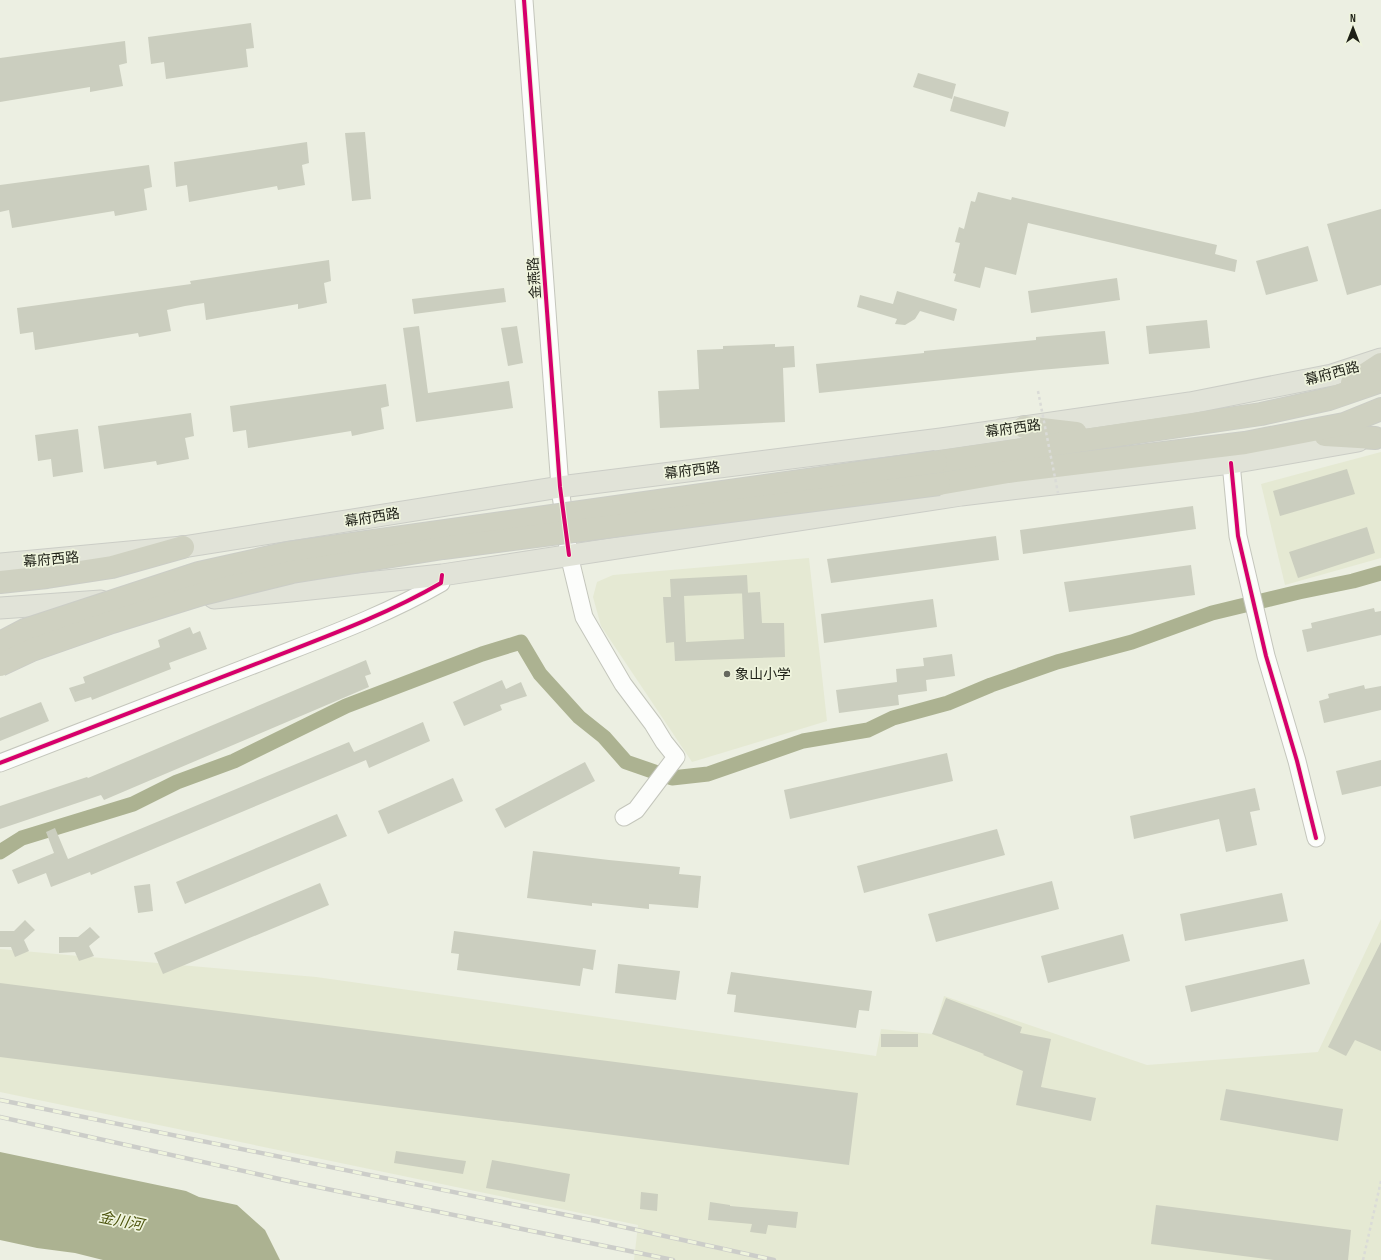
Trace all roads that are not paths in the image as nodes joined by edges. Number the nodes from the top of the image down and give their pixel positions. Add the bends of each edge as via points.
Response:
1 (524, 0) edge
2 (1381, 359) edge
3 (1381, 364) edge
4 (1381, 381) edge
5 (1329, 399) junction
6 (1381, 409) edge
7 (1024, 427) junction
8 (1298, 433) junction
9 (1103, 437) junction
10 (1378, 437) edge
11 (1231, 463) junction
12 (1008, 472) junction
13 (651, 476) junction
14 (560, 487) junction
15 (966, 494) junction
16 (472, 501) junction
17 (565, 525) junction
18 (478, 538) junction
19 (665, 540) junction
20 (183, 547) junction
21 (569, 555) junction
22 (0, 564) edge
23 (442, 575) junction
24 (0, 582) edge
25 (361, 583) junction
26 (0, 608) edge
27 (0, 643) edge
28 (0, 665) edge
29 (0, 762) edge
30 (624, 817) dead end
31 (1316, 838) dead end

1 - 14 street, 金燕路
2 - 7 main road, 幕府西路 via 1332,375 1190,403
3 - 5 highway
4 - 5 highway, 幕府西路
5 - 9 highway, 幕府西路 via 1261,414
6 - 8 highway via 1344,424
7 - 9 highway
7 - 13 main road, 幕府西路
8 - 10 highway
8 - 12 highway via 1245,443
9 - 27 highway, 幕府西路, bridge via 288,553 199,573 25,630
10 - 11 main road
11 - 15 main road
11 - 31 street via 1238,536 1266,656 1297,761
12 - 15 highway
12 - 28 highway, bridge via 939,484 451,547 292,572 202,594 112,622 32,650
13 - 14 main road, 幕府西路
13 - 19 main road via 638,500 640,514 649,530
14 - 16 main road, 幕府西路
14 - 17 street, 金燕路
15 - 19 main road
16 - 18 main road via 486,511 488,524
16 - 20 main road, 幕府西路
17 - 18 main road
17 - 21 street, 金燕路
18 - 25 main road via 426,545 382,564
19 - 21 main road
20 - 22 main road, 幕府西路
20 - 24 highway via 112,567
21 - 23 main road
21 - 30 street, 金燕路 via 584,617 623,684 676,757 636,810
23 - 25 main road
23 - 29 street via 442,583 369,619 151,706
25 - 26 main road via 202,599 95,601

